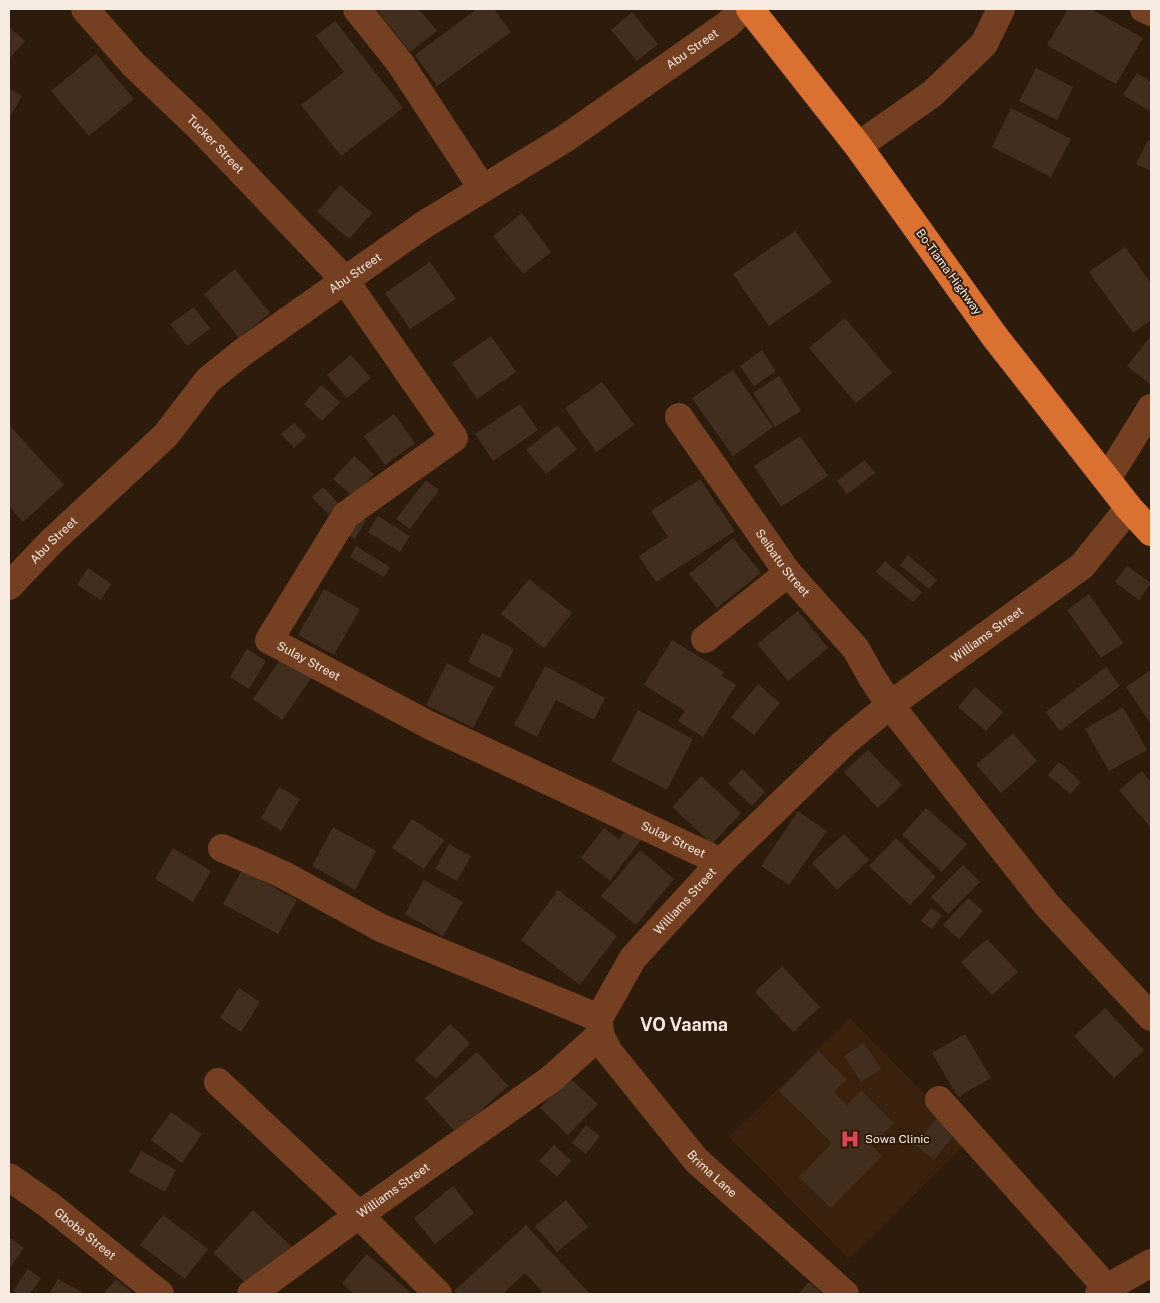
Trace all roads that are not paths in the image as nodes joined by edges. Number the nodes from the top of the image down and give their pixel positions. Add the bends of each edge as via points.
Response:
1 (85, 9) edge
2 (357, 9) edge
3 (742, 9) edge
4 (750, 9) edge
5 (1001, 9) edge
6 (1144, 9) edge
7 (1151, 12) edge
8 (858, 146) junction
9 (482, 188) junction
10 (344, 280) junction
11 (1151, 408) edge
12 (679, 417) dead end
13 (1107, 478) junction
14 (1129, 508) junction
15 (1151, 532) edge
16 (788, 573) junction
17 (9, 586) edge
18 (705, 639) dead end
19 (890, 705) junction
20 (222, 848) dead end
21 (721, 862) junction
22 (1151, 1017) edge
23 (599, 1026) junction
24 (218, 1082) dead end
25 (939, 1100) dead end
26 (9, 1177) edge
27 (359, 1215) junction
28 (1151, 1263) edge
29 (1103, 1291) edge
30 (160, 1294) edge
31 (251, 1294) edge
32 (438, 1294) edge
33 (844, 1294) edge

1 - 10 street, Tucker Street via 133,64 198,126
2 - 9 street via 400,63
3 - 9 street, Abu Street via 728,24 566,138
4 - 8 highway, Bo-Tiama Highway
5 - 8 street via 984,44 932,94
6 - 7 street
8 - 13 highway, Bo-Tiama Highway via 996,337
9 - 10 street, Abu Street
10 - 17 street, Abu Street via 208,380 166,435 51,542
10 - 21 street, Sulay Street via 454,438 346,515 269,640 428,725
11 - 13 street
12 - 16 street, Seibatu Street
13 - 14 highway, Bo-Tiama Highway
14 - 15 highway, Bo-Tiama Highway
14 - 19 street, Williams Street via 1082,566
16 - 18 street
16 - 19 street, Seibatu Street via 856,649
19 - 21 street, Williams Street via 845,742
19 - 22 street, Seibatu Street via 1047,905
20 - 23 street via 282,874 381,928
21 - 23 street, Williams Street via 633,958
23 - 27 street, Williams Street via 552,1079
23 - 33 street, Brima Lane via 609,1052 696,1160
24 - 27 street
25 - 29 street
26 - 30 street, Gboba Street via 49,1204
27 - 31 street, Williams Street
27 - 32 street
28 - 29 street

